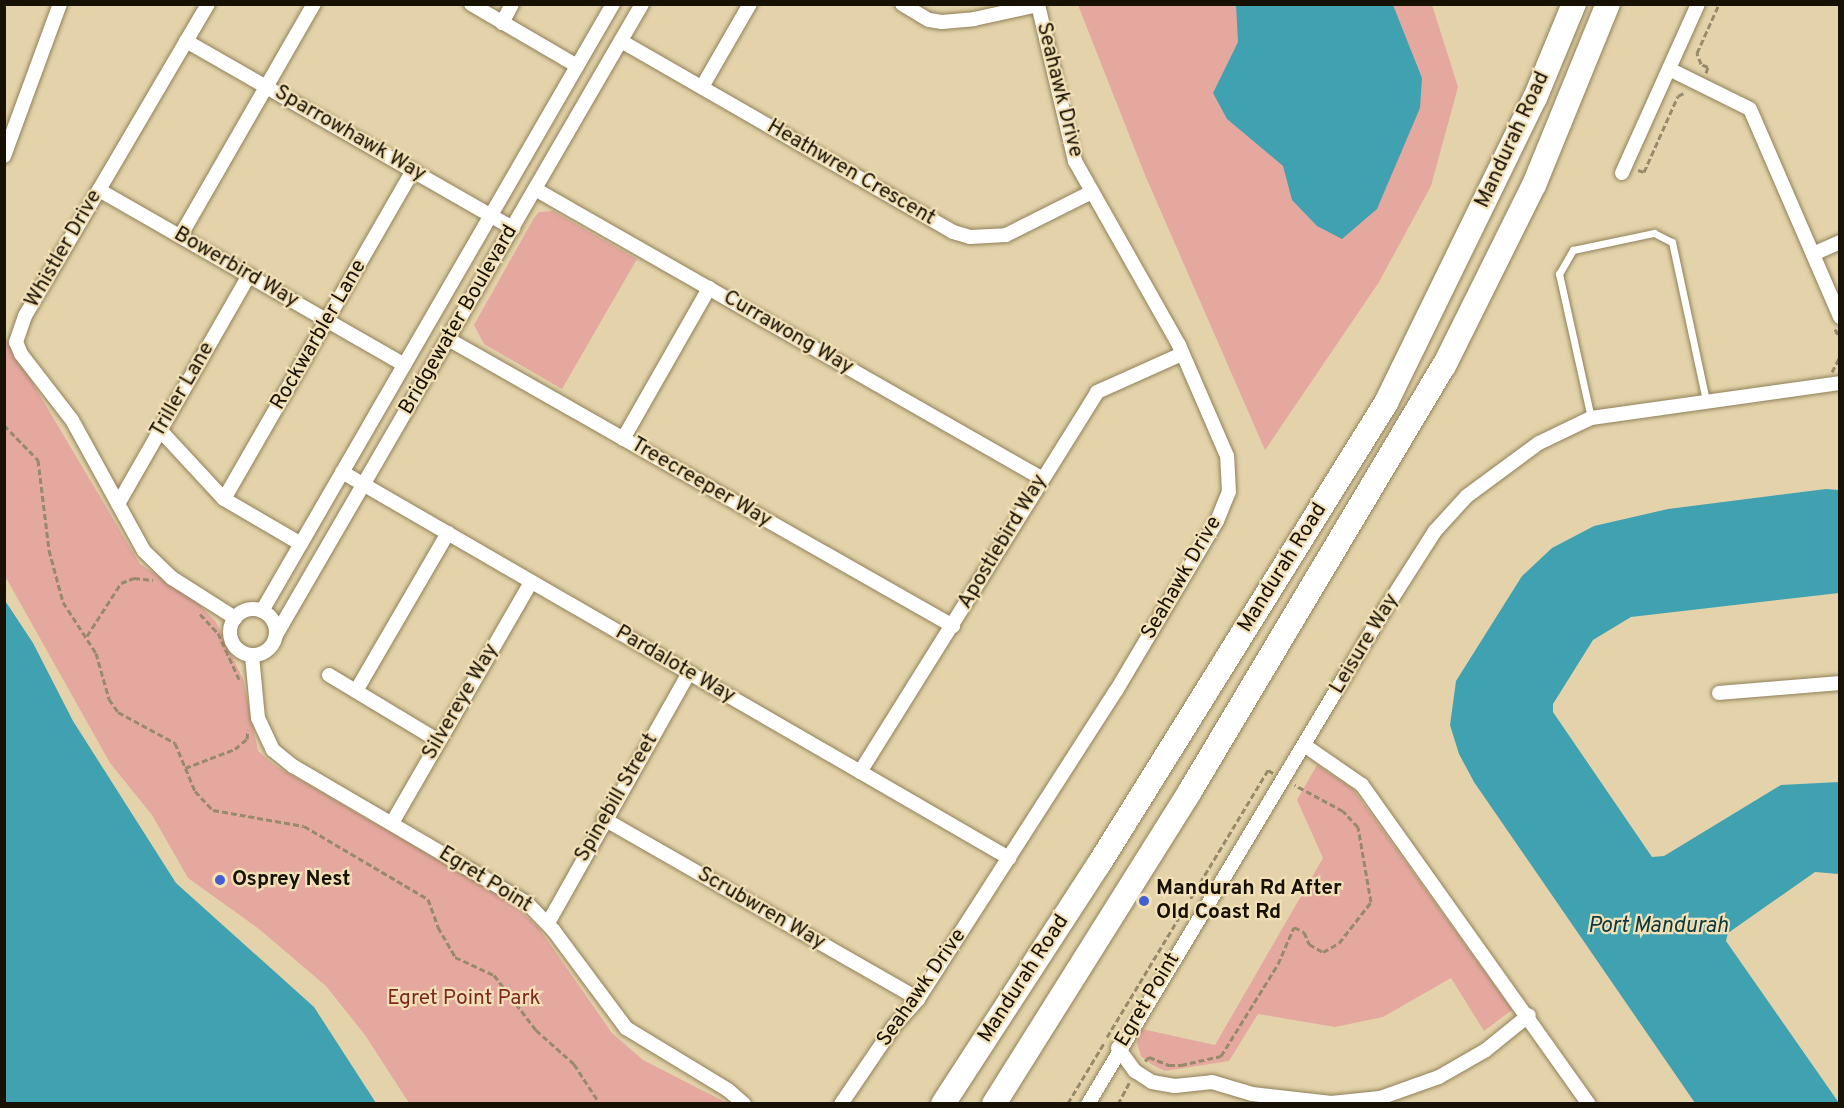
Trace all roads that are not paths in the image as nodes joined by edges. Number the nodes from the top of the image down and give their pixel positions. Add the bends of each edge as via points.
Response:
1 (60, 4) edge
2 (208, 4) edge
3 (314, 4) edge
4 (471, 4) edge
5 (512, 4) edge
6 (614, 4) edge
7 (642, 4) edge
8 (750, 4) edge
9 (902, 4) edge
10 (1038, 4) edge
11 (1574, 4) edge
12 (1608, 4) edge
13 (1698, 4) edge
14 (502, 23) junction
15 (186, 41) junction
16 (621, 41) junction
17 (578, 66) junction
18 (1669, 69) junction
19 (267, 86) junction
20 (702, 87) junction
21 (5, 155) edge
22 (1623, 169) road end
23 (413, 170) junction
24 (535, 189) junction
25 (99, 190) junction
26 (1090, 193) junction
27 (491, 215) junction
28 (513, 228) junction
29 (181, 235) junction
30 (1839, 242) edge
31 (1812, 254) junction
32 (249, 275) junction
33 (708, 288) junction
34 (1839, 318) edge
35 (326, 321) junction
36 (448, 339) junction
37 (1182, 354) junction
38 (404, 365) junction
39 (1839, 382) edge
40 (1706, 401) junction
41 (1591, 418) junction
42 (160, 430) junction
43 (623, 439) junction
44 (342, 472) junction
45 (1041, 478) junction
46 (364, 484) junction
47 (224, 499) junction
48 (117, 504) junction
49 (448, 533) junction
50 (301, 544) junction
51 (531, 582) junction
52 (262, 611) junction
53 (235, 618) junction
54 (953, 626) junction
55 (276, 635) junction
56 (252, 656) junction
57 (689, 673) junction
58 (328, 675) dead end
59 (1839, 683) edge
60 (356, 691) junction
61 (1719, 693) dead end
62 (439, 741) junction
63 (1304, 745) junction
64 (860, 772) junction
65 (604, 819) junction
66 (392, 823) junction
67 (1009, 858) junction
68 (548, 923) junction
69 (918, 999) junction
70 (1529, 1015) junction
71 (1118, 1048) junction
72 (1331, 1103) edge
73 (744, 1104) edge
74 (841, 1104) edge
75 (943, 1104) edge
76 (994, 1104) edge
77 (1088, 1104) edge
78 (1589, 1104) edge

1 - 21 street
2 - 15 street, Whistler Drive
3 - 19 street
4 - 14 street
5 - 14 street
6 - 17 street, Bridgewater Boulevard
7 - 16 street, Bridgewater Boulevard
8 - 20 street
9 - 10 street via 929,20 942,22 974,20
10 - 26 street, Seahawk Drive via 1070,145
11 - 75 highway, Mandurah Road via 1535,98 1386,404 1099,864
12 - 76 highway, Mandurah Road via 1534,185 1444,366 1195,783
13 - 18 street
14 - 17 street
15 - 19 street, Sparrowhawk Way
15 - 25 street, Whistler Drive
16 - 20 street, Heathwren Crescent
16 - 24 street, Bridgewater Boulevard
17 - 27 street, Bridgewater Boulevard
18 - 22 street
18 - 31 street via 1750,109
19 - 23 street, Sparrowhawk Way
19 - 29 street
20 - 26 street, Heathwren Crescent via 953,232 970,237 1006,235
23 - 27 street, Sparrowhawk Way
23 - 35 street, Rockwarbler Lane
24 - 28 street, Bridgewater Boulevard
24 - 33 street, Currawong Way
25 - 29 street, Bowerbird Way
25 - 48 street, Whistler Drive via 25,316 16,342 72,420
26 - 37 street, Seahawk Drive
27 - 28 street, Sparrowhawk Way
27 - 38 street, Bridgewater Boulevard
28 - 36 street, Bridgewater Boulevard
29 - 32 street, Bowerbird Way
30 - 31 street
31 - 34 street
32 - 35 street, Bowerbird Way
32 - 42 street, Triller Lane
33 - 43 street
33 - 45 street, Currawong Way
35 - 38 street, Bowerbird Way
35 - 47 street, Rockwarbler Lane
36 - 43 street, Treecreeper Way
36 - 46 street, Bridgewater Boulevard
37 - 45 street, Apostlebird Way via 1097,392
37 - 67 street, Seahawk Drive via 1227,456 1229,492 1217,521 1116,691
38 - 44 street, Bridgewater Boulevard
39 - 40 street, Leisure Way
40 - 41 street, Leisure Way
40 - 41 lane via 1672,242 1654,233 1574,250 1559,274
41 - 63 street, Leisure Way via 1539,443 1449,514 1384,611
42 - 47 street
42 - 48 street, Triller Lane
43 - 54 street, Treecreeper Way
44 - 46 street, Pardalote Way
44 - 50 street, Bridgewater Boulevard
45 - 54 street, Apostlebird Way
46 - 49 street, Pardalote Way
46 - 55 street, Bridgewater Boulevard
47 - 50 street
48 - 53 street, Whistler Drive via 144,551 160,567
49 - 51 street, Pardalote Way
49 - 60 street
50 - 52 street, Bridgewater Boulevard
51 - 57 street, Pardalote Way
51 - 62 street, Silvereye Way
52 - 53 street via 252,609
52 - 55 street via 270,616
53 - 56 street via 232,642
54 - 64 street, Apostlebird Way
55 - 56 street via 268,651
56 - 66 street, Egret Point via 258,718 273,750 293,766
57 - 64 street, Pardalote Way
57 - 65 street, Spinebill Street
58 - 60 street
59 - 61 street
60 - 62 street
62 - 66 street, Silvereye Way
63 - 70 street via 1362,785
63 - 71 street, Egret Point
64 - 67 street, Pardalote Way
65 - 68 street, Spinebill Street
65 - 69 street, Scrubwren Way
66 - 68 street, Egret Point via 509,891
67 - 69 street, Seahawk Drive
68 - 73 street, Egret Point via 626,1028 728,1090
69 - 74 street, Seahawk Drive via 894,1026
70 - 72 street via 1486,1050 1439,1077 1380,1098
70 - 78 street
71 - 72 street via 1135,1071 1152,1082 1175,1086 1212,1082 1252,1094
71 - 77 street, Egret Point

